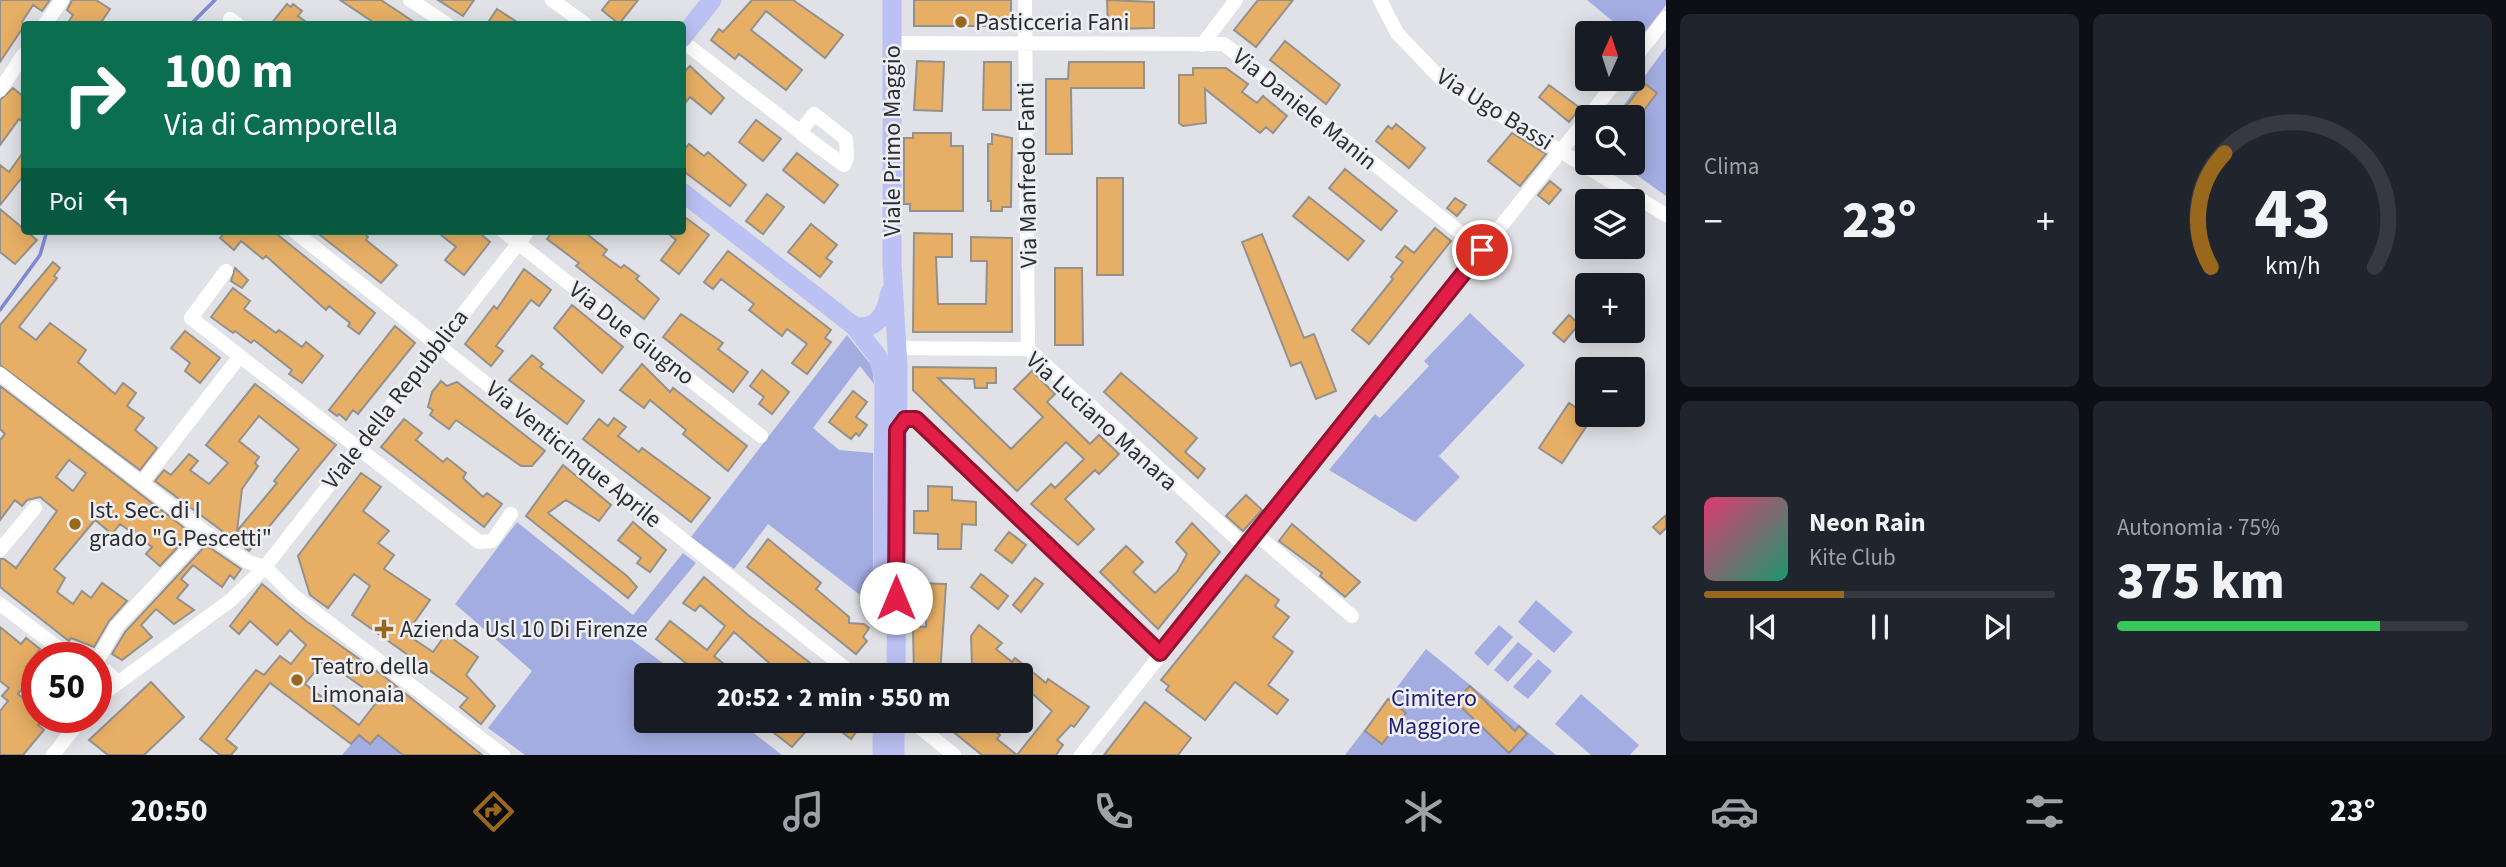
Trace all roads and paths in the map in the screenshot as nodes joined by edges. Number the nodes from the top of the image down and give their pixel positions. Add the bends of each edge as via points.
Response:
1 (62, 0) edge
2 (410, 0) edge
3 (552, 0) edge
4 (712, 0) edge
5 (892, 0) edge
6 (1025, 0) edge
7 (1236, 0) edge
8 (1380, 0) edge
9 (1666, 18) edge
10 (47, 21) edge
11 (442, 21) edge
12 (581, 21) edge
13 (686, 34) edge
14 (686, 42) edge
15 (892, 43) junction
16 (1025, 44) junction
17 (1202, 44) junction
18 (1645, 45) edge
19 (21, 58) edge
20 (0, 90) edge
21 (1609, 91) edge
22 (1598, 105) edge
23 (800, 132) dead end
24 (1575, 134) edge
25 (1561, 151) junction
26 (686, 195) edge
27 (1666, 215) edge
28 (299, 235) edge
29 (523, 237) edge
30 (1482, 250) junction
31 (226, 271) dead end
32 (892, 281) junction
33 (863, 326) junction
34 (438, 343) junction
35 (897, 348) junction
36 (1028, 349) junction
37 (240, 356) junction
38 (0, 374) edge
39 (897, 430) junction
40 (761, 436) dead end
41 (357, 449) junction
42 (147, 477) dead end
43 (35, 508) dead end
44 (511, 514) dead end
45 (205, 532) junction
46 (1256, 534) junction
47 (1246, 547) junction
48 (0, 550) edge
49 (265, 568) junction
50 (0, 604) edge
51 (1352, 617) dead end
52 (51, 642) edge
53 (108, 642) edge
54 (1160, 653) junction
55 (838, 663) edge
56 (882, 663) edge
57 (896, 663) edge
58 (112, 676) edge
59 (117, 681) junction
60 (112, 685) edge
61 (70, 733) edge
62 (882, 733) edge
63 (895, 733) edge
64 (927, 733) edge
65 (53, 755) edge
66 (503, 755) edge
67 (882, 755) edge
68 (895, 755) edge
69 (954, 755) edge
70 (1080, 755) edge

1 - 10 street
2 - 11 street
3 - 12 street
4 - 13 main road
5 - 15 main road, Viale Primo Maggio
6 - 16 street, Via Manfredo Fanti
7 - 17 street
8 - 25 street, Via Ugo Bassi via 1397,33 1441,79
9 - 18 street
14 - 23 street
15 - 16 street, Via Daniele Manin
15 - 32 main road, Viale Primo Maggio
16 - 17 street, Via Daniele Manin
16 - 36 street, Via Manfredo Fanti
17 - 30 street, Via Daniele Manin via 1224,44
19 - 20 street
21 - 22 street
24 - 25 street
25 - 27 street, Via Ugo Bassi
25 - 30 street
26 - 33 main road
28 - 34 street, Via Venticinque Aprile
29 - 34 street, Viale della Repubblica
29 - 40 street, Via Due Giugno
30 - 46 street
31 - 37 street via 191,318
32 - 33 main road, Viale Primo Maggio via 886,310
32 - 35 main road, Viale Primo Maggio
33 - 56 main road via 884,375
34 - 41 street, Viale della Repubblica
34 - 55 street, Via Venticinque Aprile
35 - 36 street, Via Luciano Manara
35 - 39 main road, Viale Primo Maggio
36 - 47 street, Via Luciano Manara
37 - 41 street
37 - 42 street
38 - 45 street
39 - 54 street via 905,419 916,419
39 - 57 main road, Viale Primo Maggio
41 - 44 street via 480,542 492,541
41 - 49 street, Viale della Repubblica
43 - 48 street
45 - 49 street via 248,562
45 - 53 street via 117,626
46 - 47 street
46 - 51 street
47 - 54 street
49 - 59 street, Viale della Repubblica via 208,618
49 - 66 street via 294,596
50 - 52 street
54 - 70 street
58 - 59 street
59 - 60 street, Viale della Repubblica
61 - 65 street
62 - 67 main road
63 - 68 main road
64 - 69 street

